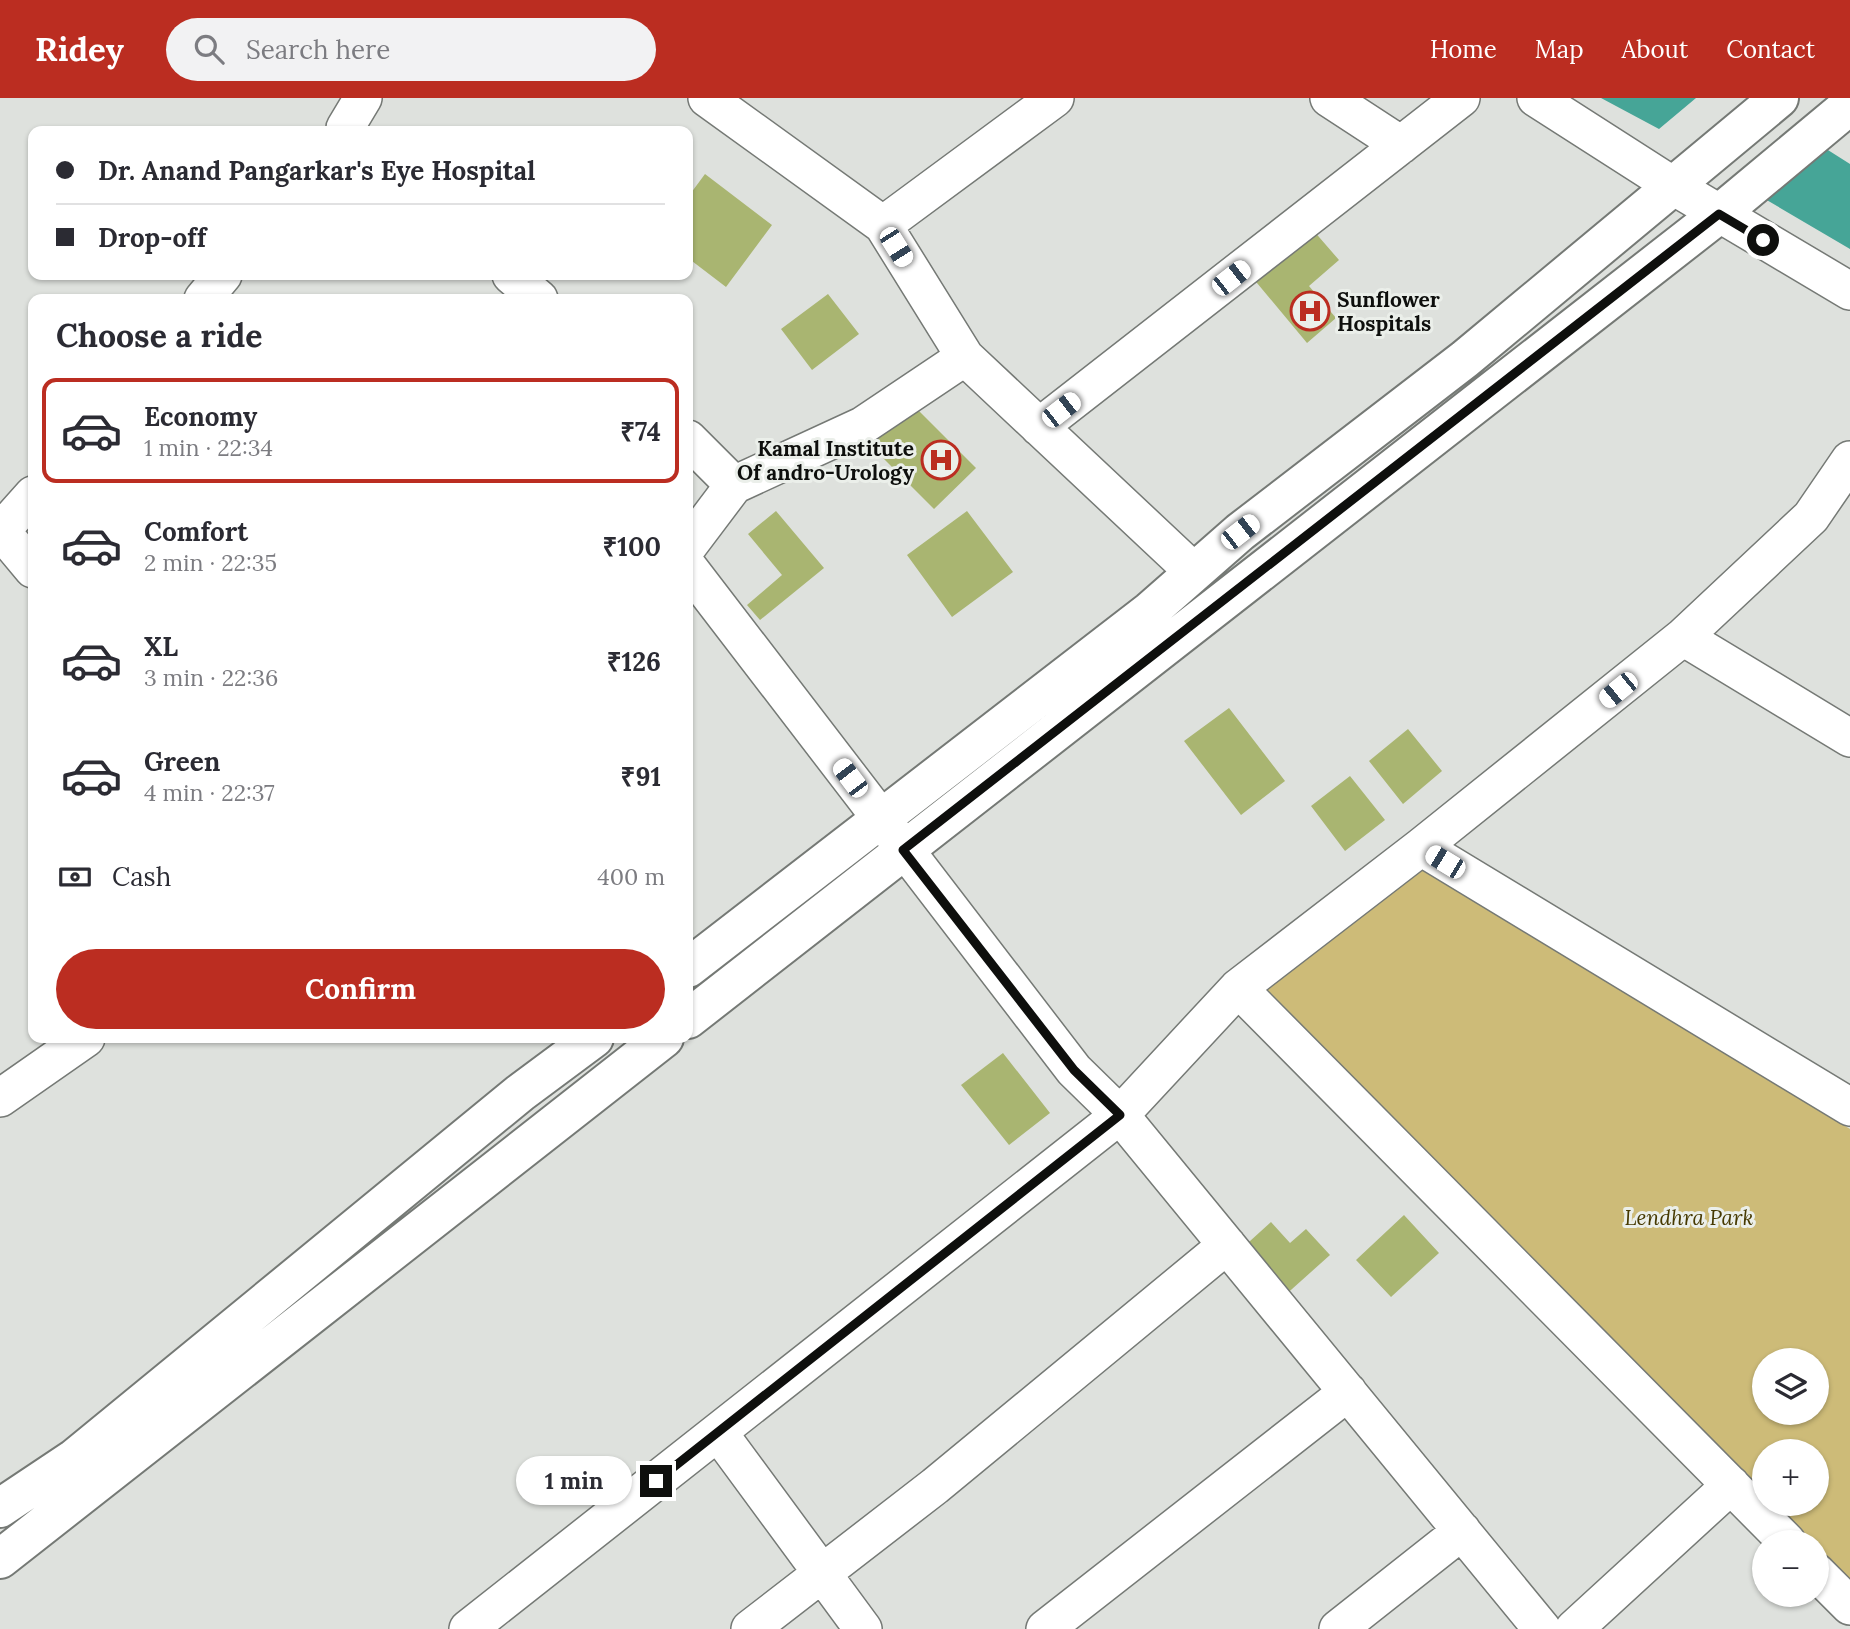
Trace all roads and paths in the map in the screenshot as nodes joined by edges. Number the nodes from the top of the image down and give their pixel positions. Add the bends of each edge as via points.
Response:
1 (707, 98) edge
2 (1055, 98) edge
3 (1329, 98) edge
4 (1461, 98) edge
5 (1536, 98) edge
6 (1779, 98) edge
7 (1850, 105) edge
8 (1401, 145) junction
9 (1675, 187) junction
10 (1719, 214) junction
11 (883, 225) junction
12 (219, 280) edge
13 (517, 280) edge
14 (1850, 291) edge
15 (206, 294) edge
16 (533, 294) edge
17 (965, 357) junction
18 (1040, 427) junction
19 (693, 444) edge
20 (1850, 460) edge
21 (734, 485) junction
22 (28, 501) edge
23 (693, 538) edge
24 (28, 563) edge
25 (1194, 572) junction
26 (693, 574) edge
27 (1683, 637) junction
28 (1850, 738) edge
29 (893, 835) junction
30 (1421, 847) junction
31 (693, 965) edge
32 (1238, 988) junction
33 (693, 1015) edge
34 (79, 1043) edge
35 (587, 1043) edge
36 (658, 1043) edge
37 (0, 1098) edge
38 (1850, 1107) edge
39 (1120, 1115) junction
40 (1227, 1245) junction
41 (1348, 1392) junction
42 (718, 1432) junction
43 (1731, 1485) junction
44 (5, 1495) edge
45 (1775, 1530) edge
46 (1462, 1531) junction
47 (0, 1559) edge
48 (821, 1575) junction
49 (1829, 1585) edge
50 (1850, 1606) edge
51 (468, 1629) edge
52 (750, 1629) edge
53 (863, 1629) edge
54 (1045, 1629) edge
55 (1338, 1629) edge
56 (1542, 1629) edge
57 (1574, 1629) edge

1 - 11 street
2 - 11 street
3 - 8 street
4 - 8 street
5 - 9 street
6 - 9 main road
7 - 10 main road
8 - 18 street
9 - 10 street
9 - 25 main road
10 - 14 street
10 - 29 main road
11 - 17 street
12 - 15 street
13 - 16 street
17 - 18 street
17 - 21 street via 862,426
18 - 25 street
19 - 21 street
20 - 27 street via 1811,517
21 - 23 street
22 - 24 street via 1,531
25 - 29 main road
26 - 29 street
27 - 28 street
27 - 30 street
29 - 31 main road
29 - 33 main road
29 - 39 street via 1074,1070
30 - 32 street
30 - 38 street
32 - 39 street
32 - 43 street
34 - 37 street
35 - 44 main road via 75,1458
36 - 47 main road
39 - 40 street
39 - 42 street
40 - 41 street
40 - 48 street
41 - 46 street
41 - 54 street
42 - 48 street
42 - 51 street
43 - 45 street
43 - 57 street
46 - 55 street
46 - 56 street
48 - 52 street
48 - 53 street
49 - 50 street

